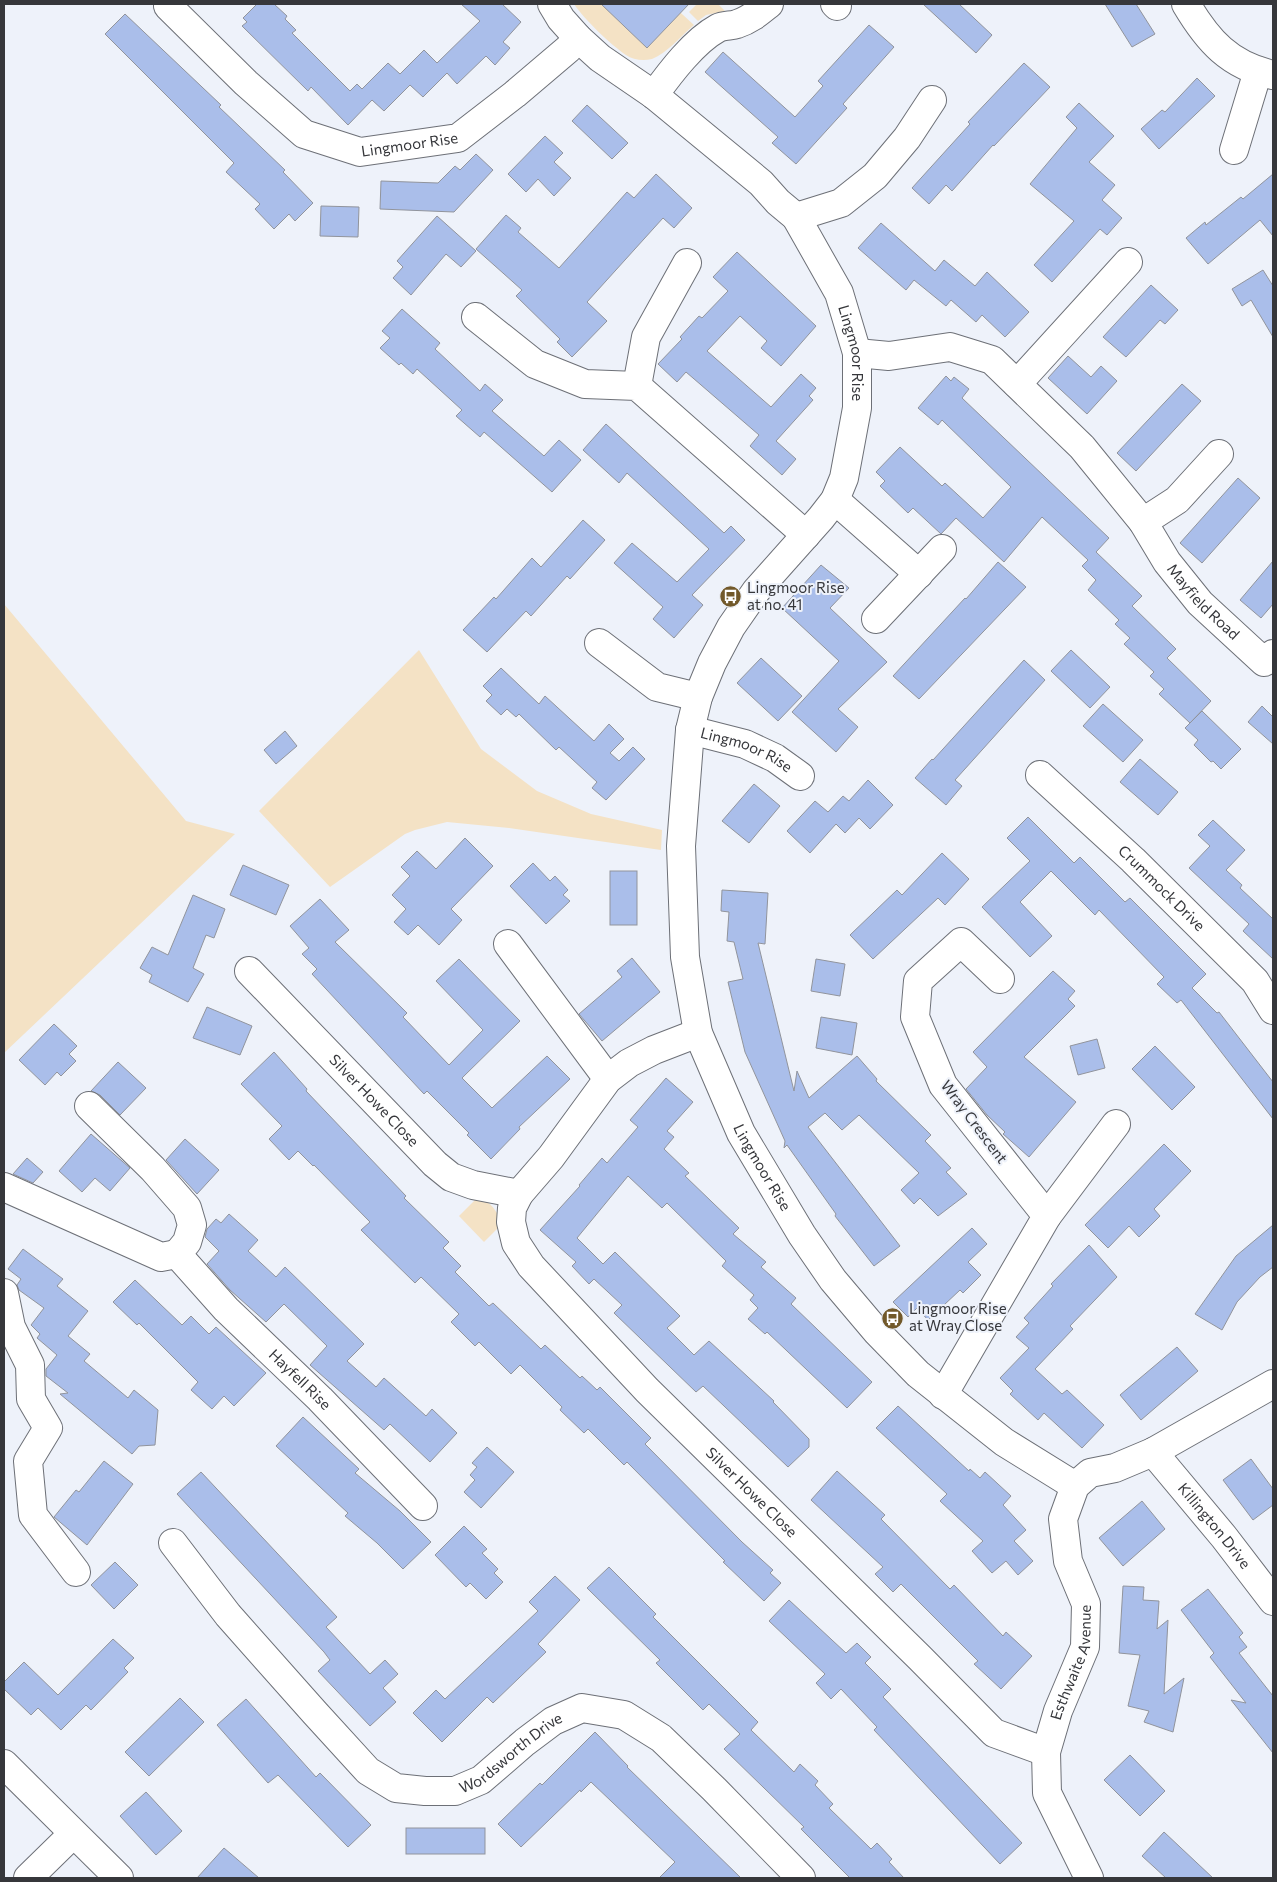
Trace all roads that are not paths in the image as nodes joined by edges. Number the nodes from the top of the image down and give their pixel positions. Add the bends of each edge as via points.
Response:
1 (552, 4) edge
2 (770, 4) edge
3 (1186, 4) edge
4 (168, 5) edge
5 (578, 38) junction
6 (1265, 73) edge
7 (654, 95) junction
8 (932, 100) dead end
9 (1234, 150) dead end
10 (796, 217) junction
11 (1128, 262) dead end
12 (687, 263) dead end
13 (476, 317) dead end
14 (857, 353) junction
15 (1016, 384) junction
16 (637, 386) junction
17 (1219, 454) dead end
18 (835, 500) junction
19 (1143, 522) junction
20 (806, 535) junction
21 (942, 550) dead end
22 (919, 574) junction
23 (876, 619) dead end
24 (599, 643) dead end
25 (1273, 654) edge
26 (698, 697) junction
27 (690, 730) junction
28 (1040, 775) dead end
29 (800, 776) dead end
30 (508, 944) dead end
31 (249, 971) dead end
32 (1000, 979) dead end
33 (1273, 1010) edge
34 (698, 1033) junction
35 (608, 1079) junction
36 (90, 1106) dead end
37 (1116, 1124) dead end
38 (6, 1192) edge
39 (519, 1194) junction
40 (1047, 1216) junction
41 (177, 1254) junction
42 (4, 1293) edge
43 (1273, 1384) edge
44 (943, 1395) junction
45 (1153, 1452) junction
46 (1075, 1486) junction
47 (423, 1506) dead end
48 (173, 1543) dead end
49 (76, 1572) dead end
50 (1273, 1601) edge
51 (1046, 1752) junction
52 (4, 1764) edge
53 (73, 1834) junction
54 (28, 1878) edge
55 (119, 1878) edge
56 (802, 1878) edge
57 (1089, 1878) edge

1 - 5 street, Lingmoor Rise
2 - 7 street via 752,18 720,27 708,35
3 - 6 street via 1202,30 1225,54
4 - 5 street, Lingmoor Rise via 246,83 304,134 360,152 458,138 515,94
5 - 7 street, Lingmoor Rise via 600,58
6 - 9 street
7 - 10 street, Lingmoor Rise via 761,183
8 - 10 street via 876,176 841,203
10 - 14 street, Lingmoor Rise via 839,294
11 - 15 street
12 - 16 street via 646,337
13 - 16 street via 535,364 585,384
14 - 15 street, Mayfield Road via 889,356 950,347 992,360
14 - 18 street, Lingmoor Rise via 857,408 844,478
15 - 19 street, Mayfield Road via 1082,448
16 - 20 street
17 - 19 street via 1177,500
18 - 20 street, Lingmoor Rise
18 - 22 street
19 - 25 street, Mayfield Road via 1167,562 1200,603 1264,662
20 - 26 street, Lingmoor Rise via 756,591 731,627
21 - 22 street
22 - 23 street
24 - 26 street via 657,686
26 - 27 street, Lingmoor Rise
27 - 29 street, Lingmoor Rise via 745,744 775,758
27 - 34 street, Lingmoor Rise via 681,846 685,957
28 - 33 street, Crummock Drive via 1133,860 1255,981
30 - 35 street
31 - 39 street, Silver Howe Close via 440,1168 451,1177 473,1185
32 - 40 street, Wray Crescent via 961,942 918,982 915,1017 943,1086
34 - 35 street, Silver Howe Close via 654,1050
34 - 44 street, Lingmoor Rise via 741,1133 802,1235 833,1280 877,1332
35 - 39 street, Silver Howe Close via 551,1157
36 - 41 street via 187,1208 192,1225 187,1242
37 - 40 street
38 - 41 street via 161,1257
39 - 51 street, Silver Howe Close via 512,1208 511,1222 516,1243 531,1266 647,1390 994,1733
40 - 44 street
41 - 47 street, Hayfell Rise via 226,1310 320,1399
42 - 49 street via 11,1327 30,1365 31,1399 48,1428 28,1461 33,1515
43 - 45 street
44 - 46 street, Lingmoor Rise via 1004,1442
45 - 46 street via 1115,1468 1090,1473
45 - 50 street, Killington Drive
46 - 51 street, Esthwaite Avenue via 1063,1519 1068,1561 1086,1604 1085,1647 1058,1711
48 - 56 street, Wordsworth Drive via 228,1615 315,1713 368,1771 396,1788 455,1791 481,1780 552,1721 582,1708 624,1715 661,1738
51 - 57 street, Esthwaite Avenue via 1047,1793
52 - 53 street
53 - 54 street
53 - 55 street

